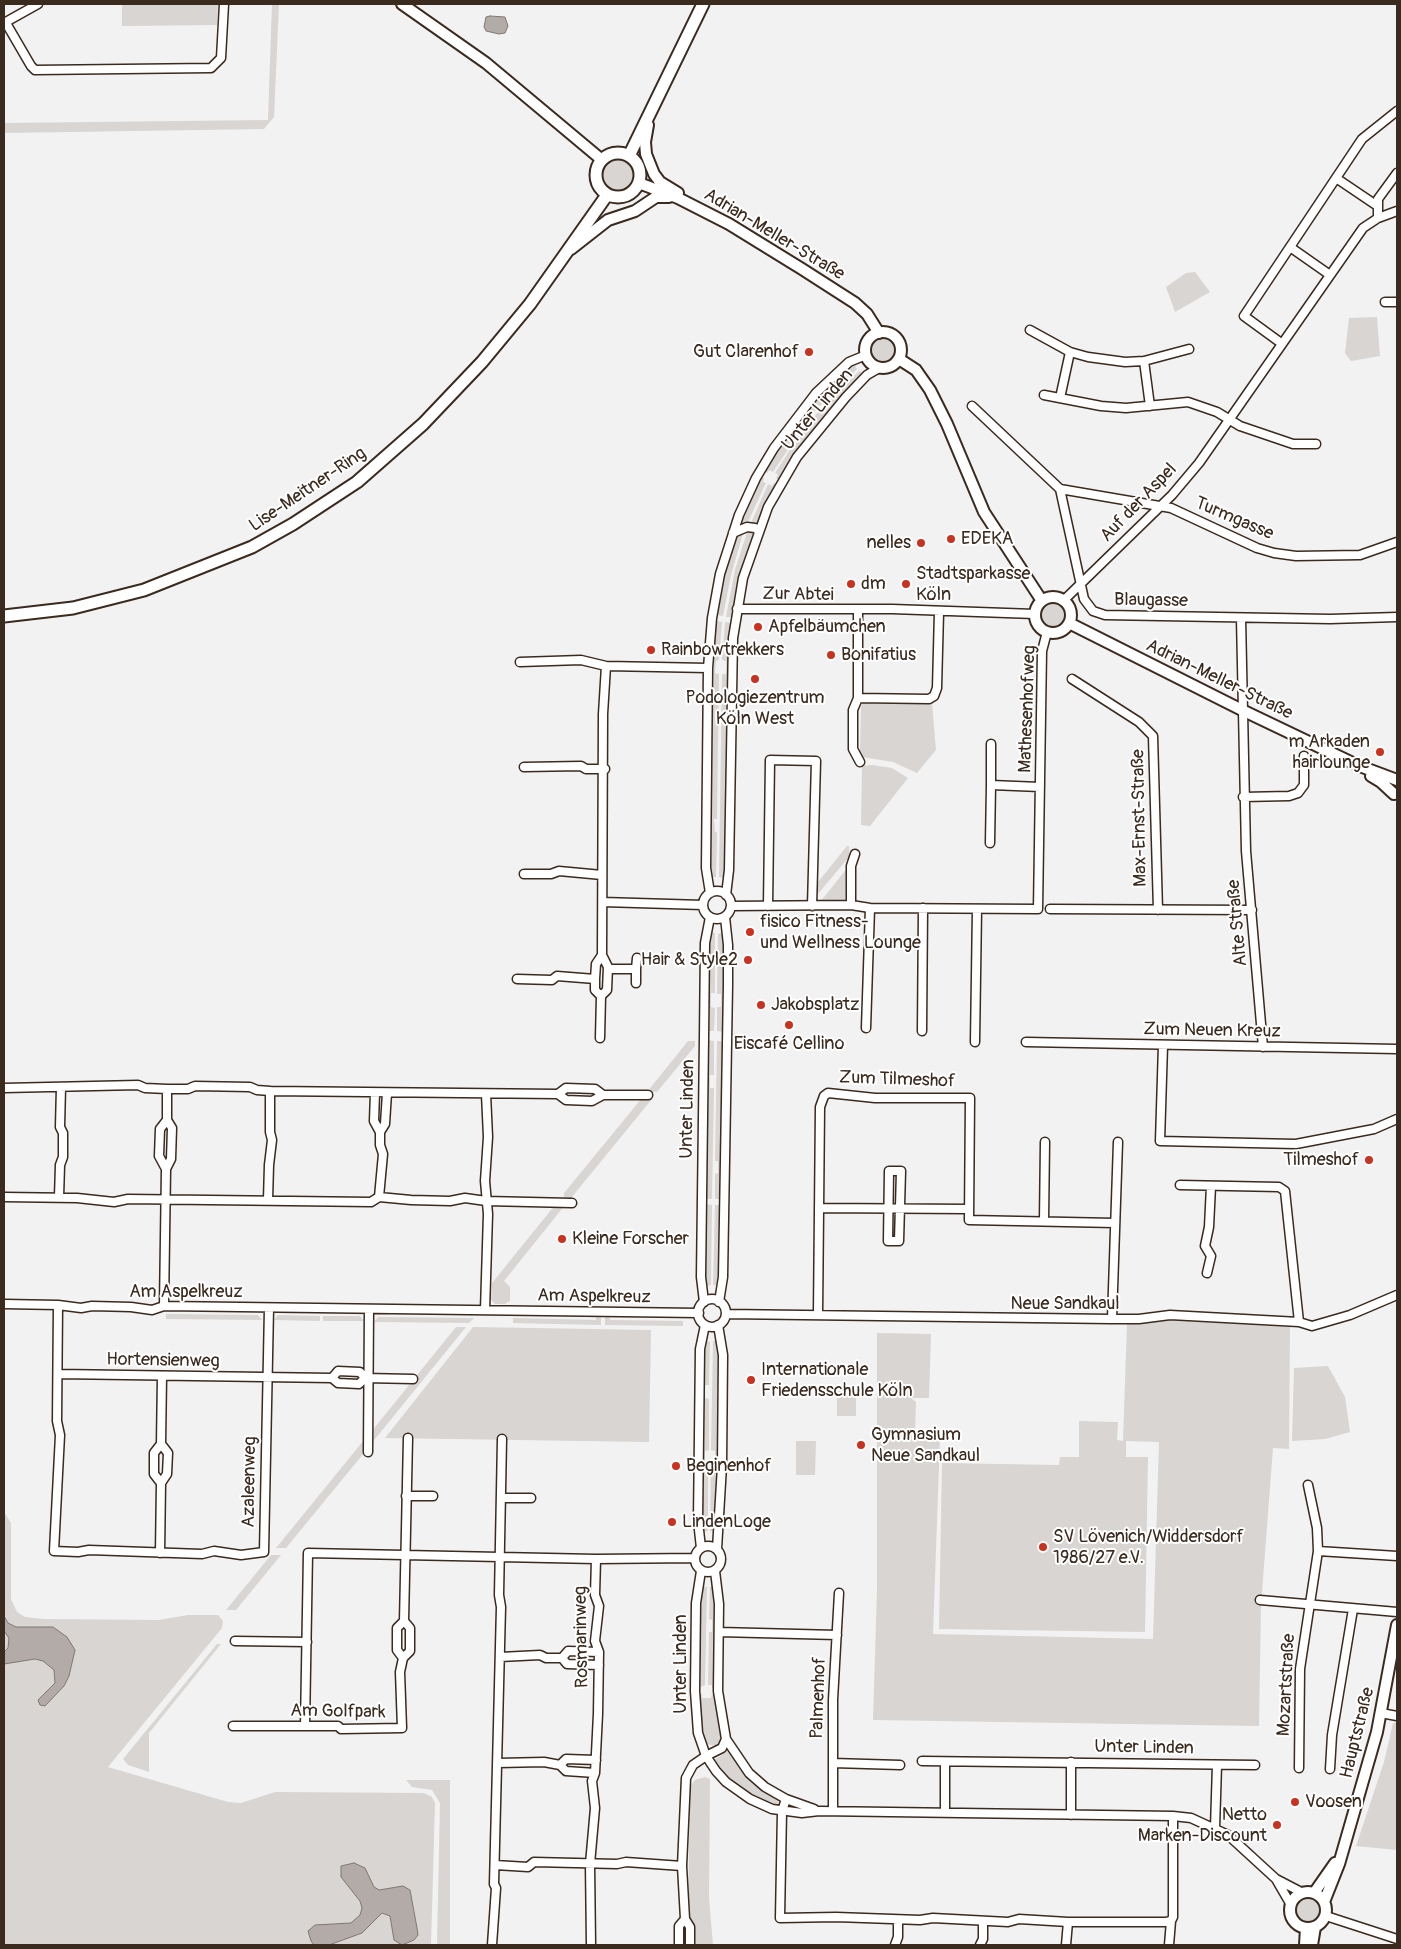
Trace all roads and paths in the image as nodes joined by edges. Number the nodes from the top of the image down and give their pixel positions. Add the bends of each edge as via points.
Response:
1 (38, 4) edge
2 (224, 4) edge
3 (402, 4) edge
4 (702, 4) edge
5 (5, 23) edge
6 (1397, 111) edge
7 (652, 112) junction
8 (629, 156) junction
9 (602, 160) junction
10 (1397, 173) edge
11 (1336, 178) junction
12 (639, 183) junction
13 (607, 195) junction
14 (682, 200) junction
15 (1376, 205) junction
16 (1397, 211) edge
17 (1378, 218) junction
18 (1290, 247) junction
19 (571, 249) junction
20 (1330, 275) junction
21 (1385, 302) dead end
22 (1397, 302) edge
23 (1030, 330) dead end
24 (879, 332) junction
25 (1281, 343) junction
26 (1189, 349) dead end
27 (1070, 352) junction
28 (866, 355) junction
29 (899, 359) junction
30 (1144, 361) junction
31 (879, 368) junction
32 (1044, 395) dead end
33 (1060, 398) junction
34 (972, 406) dead end
35 (1150, 406) junction
36 (1228, 420) junction
37 (1316, 444) dead end
38 (1060, 489) junction
39 (1159, 507) junction
40 (759, 531) junction
41 (733, 533) junction
42 (1397, 542) edge
43 (1080, 583) junction
44 (1042, 601) junction
45 (1062, 601) junction
46 (737, 609) junction
47 (858, 610) junction
48 (939, 612) junction
49 (1035, 614) junction
50 (4, 616) edge
51 (1241, 618) junction
52 (1397, 618) edge
53 (1069, 623) junction
54 (1046, 632) junction
55 (520, 662) dead end
56 (606, 666) junction
57 (708, 668) junction
58 (1072, 679) dead end
59 (858, 698) junction
60 (1244, 711) junction
61 (991, 744) dead end
62 (1304, 756) dead end
63 (860, 762) dead end
64 (1356, 765) junction
65 (524, 767) dead end
66 (605, 769) junction
67 (1397, 780) edge
68 (991, 785) junction
69 (1040, 787) junction
70 (1396, 794) edge
71 (1243, 797) junction
72 (990, 843) dead end
73 (855, 854) dead end
74 (524, 874) dead end
75 (602, 875) junction
76 (710, 893) junction
77 (726, 894) junction
78 (603, 902) junction
79 (703, 905) junction
80 (851, 905) junction
81 (731, 906) junction
82 (768, 906) junction
83 (812, 906) junction
84 (870, 908) junction
85 (923, 908) junction
86 (977, 909) junction
87 (1050, 910) dead end
88 (1158, 910) junction
89 (1252, 910) junction
90 (725, 916) junction
91 (710, 917) junction
92 (602, 954) junction
93 (637, 958) dead end
94 (608, 968) junction
95 (636, 969) junction
96 (517, 979) dead end
97 (595, 979) junction
98 (636, 983) dead end
99 (601, 996) junction
100 (866, 1028) dead end
101 (922, 1031) dead end
102 (600, 1038) dead end
103 (975, 1042) dead end
104 (1026, 1042) dead end
105 (1163, 1045) junction
106 (1263, 1047) junction
107 (1397, 1049) edge
108 (61, 1087) junction
109 (4, 1088) edge
110 (167, 1089) junction
111 (270, 1091) junction
112 (375, 1093) junction
113 (387, 1093) junction
114 (486, 1094) junction
115 (558, 1094) junction
116 (603, 1095) junction
117 (648, 1096) dead end
118 (1397, 1119) edge
119 (167, 1120) junction
120 (380, 1132) junction
121 (1045, 1142) dead end
122 (1118, 1142) dead end
123 (166, 1169) junction
124 (1180, 1186) dead end
125 (1211, 1186) junction
126 (379, 1196) junction
127 (4, 1197) edge
128 (59, 1197) junction
129 (165, 1199) junction
130 (268, 1200) junction
131 (486, 1201) junction
132 (572, 1202) dead end
133 (820, 1208) junction
134 (888, 1208) junction
135 (900, 1209) junction
136 (969, 1209) junction
137 (1044, 1221) junction
138 (1115, 1223) junction
139 (1207, 1273) dead end
140 (1397, 1295) edge
141 (704, 1302) junction
142 (719, 1302) junction
143 (4, 1304) edge
144 (58, 1305) junction
145 (164, 1306) junction
146 (269, 1308) junction
147 (369, 1308) junction
148 (485, 1310) junction
149 (699, 1314) junction
150 (726, 1314) junction
151 (818, 1315) junction
152 (1112, 1320) junction
153 (1299, 1322) junction
154 (705, 1325) junction
155 (718, 1325) junction
156 (58, 1374) junction
157 (162, 1376) junction
158 (268, 1377) junction
159 (332, 1378) junction
160 (366, 1378) junction
161 (413, 1379) dead end
162 (408, 1438) dead end
163 (502, 1440) dead end
164 (161, 1444) junction
165 (368, 1452) dead end
166 (161, 1483) junction
167 (1308, 1485) dead end
168 (406, 1496) junction
169 (433, 1496) dead end
170 (502, 1498) junction
171 (531, 1498) dead end
172 (701, 1548) junction
173 (717, 1549) junction
174 (1318, 1551) junction
175 (160, 1553) junction
176 (405, 1556) junction
177 (1397, 1556) edge
178 (500, 1557) junction
179 (695, 1558) junction
180 (596, 1559) junction
181 (701, 1571) junction
182 (715, 1571) junction
183 (839, 1592) dead end
184 (1260, 1600) dead end
185 (1309, 1603) junction
186 (1353, 1609) junction
187 (1397, 1612) edge
188 (404, 1621) junction
189 (1397, 1625) edge
190 (720, 1632) junction
191 (836, 1634) junction
192 (235, 1641) dead end
193 (306, 1642) junction
194 (599, 1652) junction
195 (500, 1657) junction
196 (403, 1658) junction
197 (562, 1658) junction
198 (599, 1665) junction
199 (1382, 1713) junction
200 (1397, 1716) edge
201 (233, 1726) dead end
202 (305, 1726) junction
203 (726, 1739) junction
204 (706, 1756) junction
205 (596, 1760) junction
206 (922, 1760) dead end
207 (946, 1762) junction
208 (1071, 1762) junction
209 (498, 1763) junction
210 (833, 1763) junction
211 (560, 1765) junction
212 (900, 1765) dead end
213 (1217, 1765) junction
214 (1255, 1766) dead end
215 (1298, 1768) dead end
216 (1330, 1769) dead end
217 (596, 1773) junction
218 (786, 1800) junction
219 (782, 1811) junction
220 (819, 1811) junction
221 (833, 1811) junction
222 (945, 1813) junction
223 (1071, 1815) junction
224 (1173, 1816) junction
225 (1215, 1828) junction
226 (1343, 1846) junction
227 (590, 1864) junction
228 (495, 1866) junction
229 (682, 1866) junction
230 (1276, 1879) junction
231 (1303, 1893) junction
232 (1314, 1893) junction
233 (1324, 1902) junction
234 (1291, 1905) junction
235 (1326, 1916) junction
236 (684, 1919) junction
237 (898, 1920) junction
238 (983, 1921) junction
239 (1171, 1921) junction
240 (1068, 1922) junction
241 (1310, 1928) junction
242 (1397, 1939) edge
243 (492, 1945) edge
244 (591, 1945) edge
245 (679, 1945) edge
246 (690, 1945) edge
247 (895, 1945) edge
248 (980, 1945) edge
249 (1066, 1945) edge
250 (1169, 1945) edge
251 (1305, 1945) edge
252 (1312, 1945) edge

1 - 5 street
2 - 5 street via 221,58 211,68 35,70
3 - 9 street via 486,63
4 - 7 main road
6 - 11 street via 1362,139
7 - 8 main road
7 - 14 street via 645,132 646,154 660,182
8 - 9 main road via 615,153
8 - 12 main road via 638,165
9 - 13 main road via 597,167 597,182
10 - 15 street
11 - 15 street
11 - 18 street
12 - 13 main road via 629,195
12 - 14 street, Adrian-Meller-Straße
13 - 19 main road, Lise-Meitner-Ring
14 - 19 street via 656,197 635,211 608,220
14 - 24 street, Adrian-Meller-Straße via 729,224 849,299 867,314
15 - 17 street
16 - 17 street, Auf der Aspel
17 - 20 street, Auf der Aspel via 1363,228
18 - 20 street
18 - 25 street via 1244,316
19 - 50 main road, Lise-Meitner-Ring via 530,304 454,394 357,482 293,524 252,547 144,590 73,608
20 - 25 street, Auf der Aspel
21 - 22 street
23 - 27 street
24 - 28 street via 868,340
24 - 29 street via 890,333 897,338 901,348
25 - 36 street, Auf der Aspel
26 - 30 street
27 - 30 street via 1125,362
27 - 33 street
28 - 31 street
28 - 41 street, Unter Linden via 849,362 798,415 756,478
29 - 31 street via 892,366
29 - 44 street via 916,370 930,390 984,512
30 - 35 street
31 - 40 street, Unter Linden via 867,375 812,435 780,484
32 - 33 street
33 - 35 street via 1101,406
34 - 38 street
35 - 36 street via 1188,402 1203,406
36 - 37 street via 1293,444
36 - 39 street, Auf der Aspel via 1199,462
38 - 39 street, Turmgasse
38 - 43 street, Blaugasse
39 - 42 street, Turmgasse via 1171,508 1274,553 1360,555
39 - 43 street, Auf der Aspel
40 - 41 street via 747,527
40 - 46 street, Unter Linden via 743,578
41 - 57 street, Unter Linden via 715,601
43 - 45 street, Auf der Aspel
43 - 51 street, Blaugasse via 1088,606 1105,615
44 - 45 street via 1052,598
44 - 49 street
45 - 53 street via 1070,612
46 - 47 street, Zur Abtei
46 - 77 street, Unter Linden via 733,638
47 - 48 street, Zur Abtei
47 - 59 street, Zur Abtei
48 - 49 street, Zur Abtei
48 - 59 street via 937,688 934,696
49 - 54 street via 1038,625
51 - 52 street, Blaugasse
51 - 60 street, Alte Straße
53 - 54 street via 1059,632
53 - 60 street, Adrian-Meller-Straße
54 - 69 street, Mathesenhofweg via 1042,651
55 - 56 street via 581,660
56 - 57 street
56 - 66 street via 603,714
57 - 76 street, Unter Linden via 706,868
58 - 88 street, Max-Ernst-Straße via 1139,722 1153,736
59 - 63 street, Zur Abtei via 853,710 853,749
60 - 64 street, Adrian-Meller-Straße
60 - 71 street, Alte Straße
61 - 68 street, Mathesenhofweg
62 - 71 street via 1304,785 1298,793
64 - 67 street, Adrian-Meller-Straße
64 - 70 street, Adrian-Meller-Straße
65 - 66 street
66 - 75 street
68 - 69 street, Mathesenhofweg
68 - 72 street, Mathesenhofweg
69 - 86 street, Mathesenhofweg via 1038,909
71 - 89 street, Alte Straße
73 - 80 street via 851,866
74 - 75 street via 559,871
75 - 78 street
76 - 77 street
76 - 79 street
77 - 81 street
78 - 79 street
78 - 92 street
79 - 91 street
80 - 83 street, Mathesenhofweg
80 - 84 street, Mathesenhofweg
81 - 82 street, Mathesenhofweg
81 - 90 street
82 - 83 street, Mathesenhofweg
82 - 83 street via 770,760 816,761
84 - 85 street, Mathesenhofweg
84 - 100 street
85 - 86 street, Mathesenhofweg
85 - 101 street
86 - 103 street
87 - 88 street
88 - 89 street
89 - 106 street, Alte Straße
90 - 91 street
90 - 142 street via 728,976 723,1277
91 - 141 street, Unter Linden via 705,943 701,1277
92 - 94 street
92 - 97 street via 596,964
93 - 95 street
94 - 95 street
94 - 99 street via 607,990
95 - 98 street
96 - 97 street via 552,980 557,976
97 - 99 street via 595,990
99 - 102 street
104 - 105 street, Zum Neuen Kreuz
105 - 106 street, Zum Neuen Kreuz
105 - 118 street via 1160,1141 1296,1144 1374,1129
106 - 107 street, Zum Neuen Kreuz
108 - 109 street
108 - 110 street via 138,1085
108 - 128 street via 60,1126 63,1133
110 - 111 street via 213,1086
110 - 119 street
111 - 112 street
111 - 130 street via 272,1140
112 - 113 street
112 - 120 street via 374,1121
113 - 114 street
113 - 120 street via 386,1124
114 - 115 street
114 - 131 street
115 - 116 street via 566,1100 592,1101
115 - 116 street via 566,1088 595,1089
116 - 117 street
119 - 123 street via 172,1128 171,1158
119 - 123 street via 160,1129 159,1156
120 - 126 street via 382,1170
121 - 137 street
122 - 138 street
123 - 129 street
124 - 125 street
125 - 139 street via 1210,1228 1205,1246 1212,1256
125 - 153 street via 1279,1187 1285,1191
126 - 130 street via 371,1202
126 - 131 street via 411,1200 464,1198
127 - 128 street
128 - 129 street via 114,1202
129 - 130 street
129 - 145 street
131 - 132 street
131 - 148 street
133 - 134 street
133 - 136 street, Zum Tilmeshof via 820,1107 828,1093 875,1098 970,1098
133 - 151 street, Zum Tilmeshof
134 - 135 street
134 - 135 street via 888,1241 899,1240
134 - 135 street via 889,1171 901,1171
135 - 136 street
136 - 137 street via 969,1220
137 - 138 street
138 - 152 street
140 - 153 street, Neue Sandkaul via 1320,1326
141 - 142 street
141 - 149 street
142 - 150 street
143 - 144 street, Am Aspelkreuz
144 - 145 street, Am Aspelkreuz via 152,1310
144 - 156 street
145 - 146 street, Am Aspelkreuz
146 - 147 street, Am Aspelkreuz
146 - 158 street, Azaleenweg
147 - 148 street, Am Aspelkreuz
147 - 160 street
148 - 149 street, Am Aspelkreuz
149 - 154 street
150 - 151 street, Neue Sandkaul
150 - 155 street
151 - 152 street, Neue Sandkaul
152 - 153 street, Neue Sandkaul via 1170,1315
154 - 155 street
154 - 172 street via 700,1356 698,1521
155 - 173 street via 723,1355
156 - 157 street, Hortensienweg
156 - 175 street, Azaleenweg via 59,1471 54,1552
157 - 158 street, Hortensienweg
157 - 164 street
158 - 159 street
158 - 175 street, Azaleenweg via 264,1552 241,1555 214,1551 202,1554
159 - 160 street via 338,1383 359,1384
159 - 160 street via 338,1371 360,1372
160 - 161 street
160 - 165 street
162 - 168 street
163 - 170 street
164 - 166 street via 168,1452 167,1474
164 - 166 street via 154,1453 154,1474
166 - 175 street
167 - 174 street, Mozartstraße
168 - 169 street
168 - 176 street
170 - 171 street
170 - 178 street
172 - 173 street
172 - 179 street
173 - 182 street via 722,1560
174 - 177 street
174 - 185 street, Mozartstraße
176 - 178 street
176 - 188 street, Am Golfpark
176 - 193 street via 308,1553
178 - 180 street
178 - 195 street
179 - 180 street
179 - 181 street
180 - 194 street, Rosmarinweg via 595,1595 599,1606 594,1641
181 - 182 street
181 - 204 street, Unter Linden via 696,1603 695,1691 698,1733
182 - 190 street, Unter Linden
183 - 191 street, Palmenhof
184 - 185 street
185 - 186 street
185 - 215 street, Mozartstraße via 1300,1669
186 - 187 street
186 - 216 street via 1332,1735
188 - 196 street, Am Golfpark via 397,1628 397,1650
188 - 196 street, Am Golfpark via 410,1628 410,1651
189 - 199 street, Hauptstraße
190 - 191 street, Palmenhof
190 - 203 street, Unter Linden via 718,1692
191 - 210 street, Palmenhof
192 - 193 street
193 - 202 street
194 - 197 street via 568,1652
194 - 198 street, Rosmarinweg
195 - 197 street via 540,1655
195 - 209 street
196 - 202 street, Am Golfpark via 402,1728
197 - 198 street via 567,1664
198 - 205 street, Rosmarinweg
199 - 200 street
199 - 226 street, Hauptstraße via 1368,1770
201 - 202 street, Am Golfpark
203 - 204 street via 722,1748
203 - 218 street, Unter Linden via 749,1773
204 - 219 street, Unter Linden via 736,1791 759,1804
204 - 229 street via 693,1765 686,1778
205 - 211 street via 566,1759
205 - 217 street, Rosmarinweg
206 - 207 street, Unter Linden
207 - 208 street, Unter Linden
207 - 222 street
208 - 213 street, Unter Linden
208 - 223 street, Unter Linden
209 - 211 street
209 - 228 street
210 - 212 street, Palmenhof
210 - 221 street, Palmenhof
211 - 217 street via 566,1771
213 - 214 street, Unter Linden
213 - 225 street, Unter Linden
217 - 227 street, Rosmarinweg via 592,1781 594,1808
218 - 219 street
218 - 220 street, Unter Linden
219 - 220 street, Unter Linden
219 - 237 street via 780,1918
220 - 221 street, Unter Linden
221 - 222 street, Unter Linden
222 - 223 street, Unter Linden
223 - 224 street, Unter Linden
224 - 225 street, Unter Linden via 1191,1818
224 - 239 street
225 - 230 street, Unter Linden via 1236,1841
226 - 232 street, Hauptstraße
226 - 233 street, Hauptstraße
227 - 228 street via 534,1862 528,1867
227 - 229 street via 650,1862
227 - 244 street, Rosmarinweg
228 - 243 street
229 - 236 street
230 - 231 street, Unter Linden
230 - 234 street, Unter Linden
231 - 232 street
231 - 234 street
232 - 233 street
233 - 235 street
234 - 241 street via 1293,1920
235 - 241 street
235 - 242 street
236 - 245 street via 679,1926
236 - 246 street via 690,1927
237 - 238 street via 942,1918
237 - 247 street
238 - 240 street
238 - 248 street
239 - 240 street
239 - 250 street
240 - 249 street
241 - 251 street
241 - 252 street

